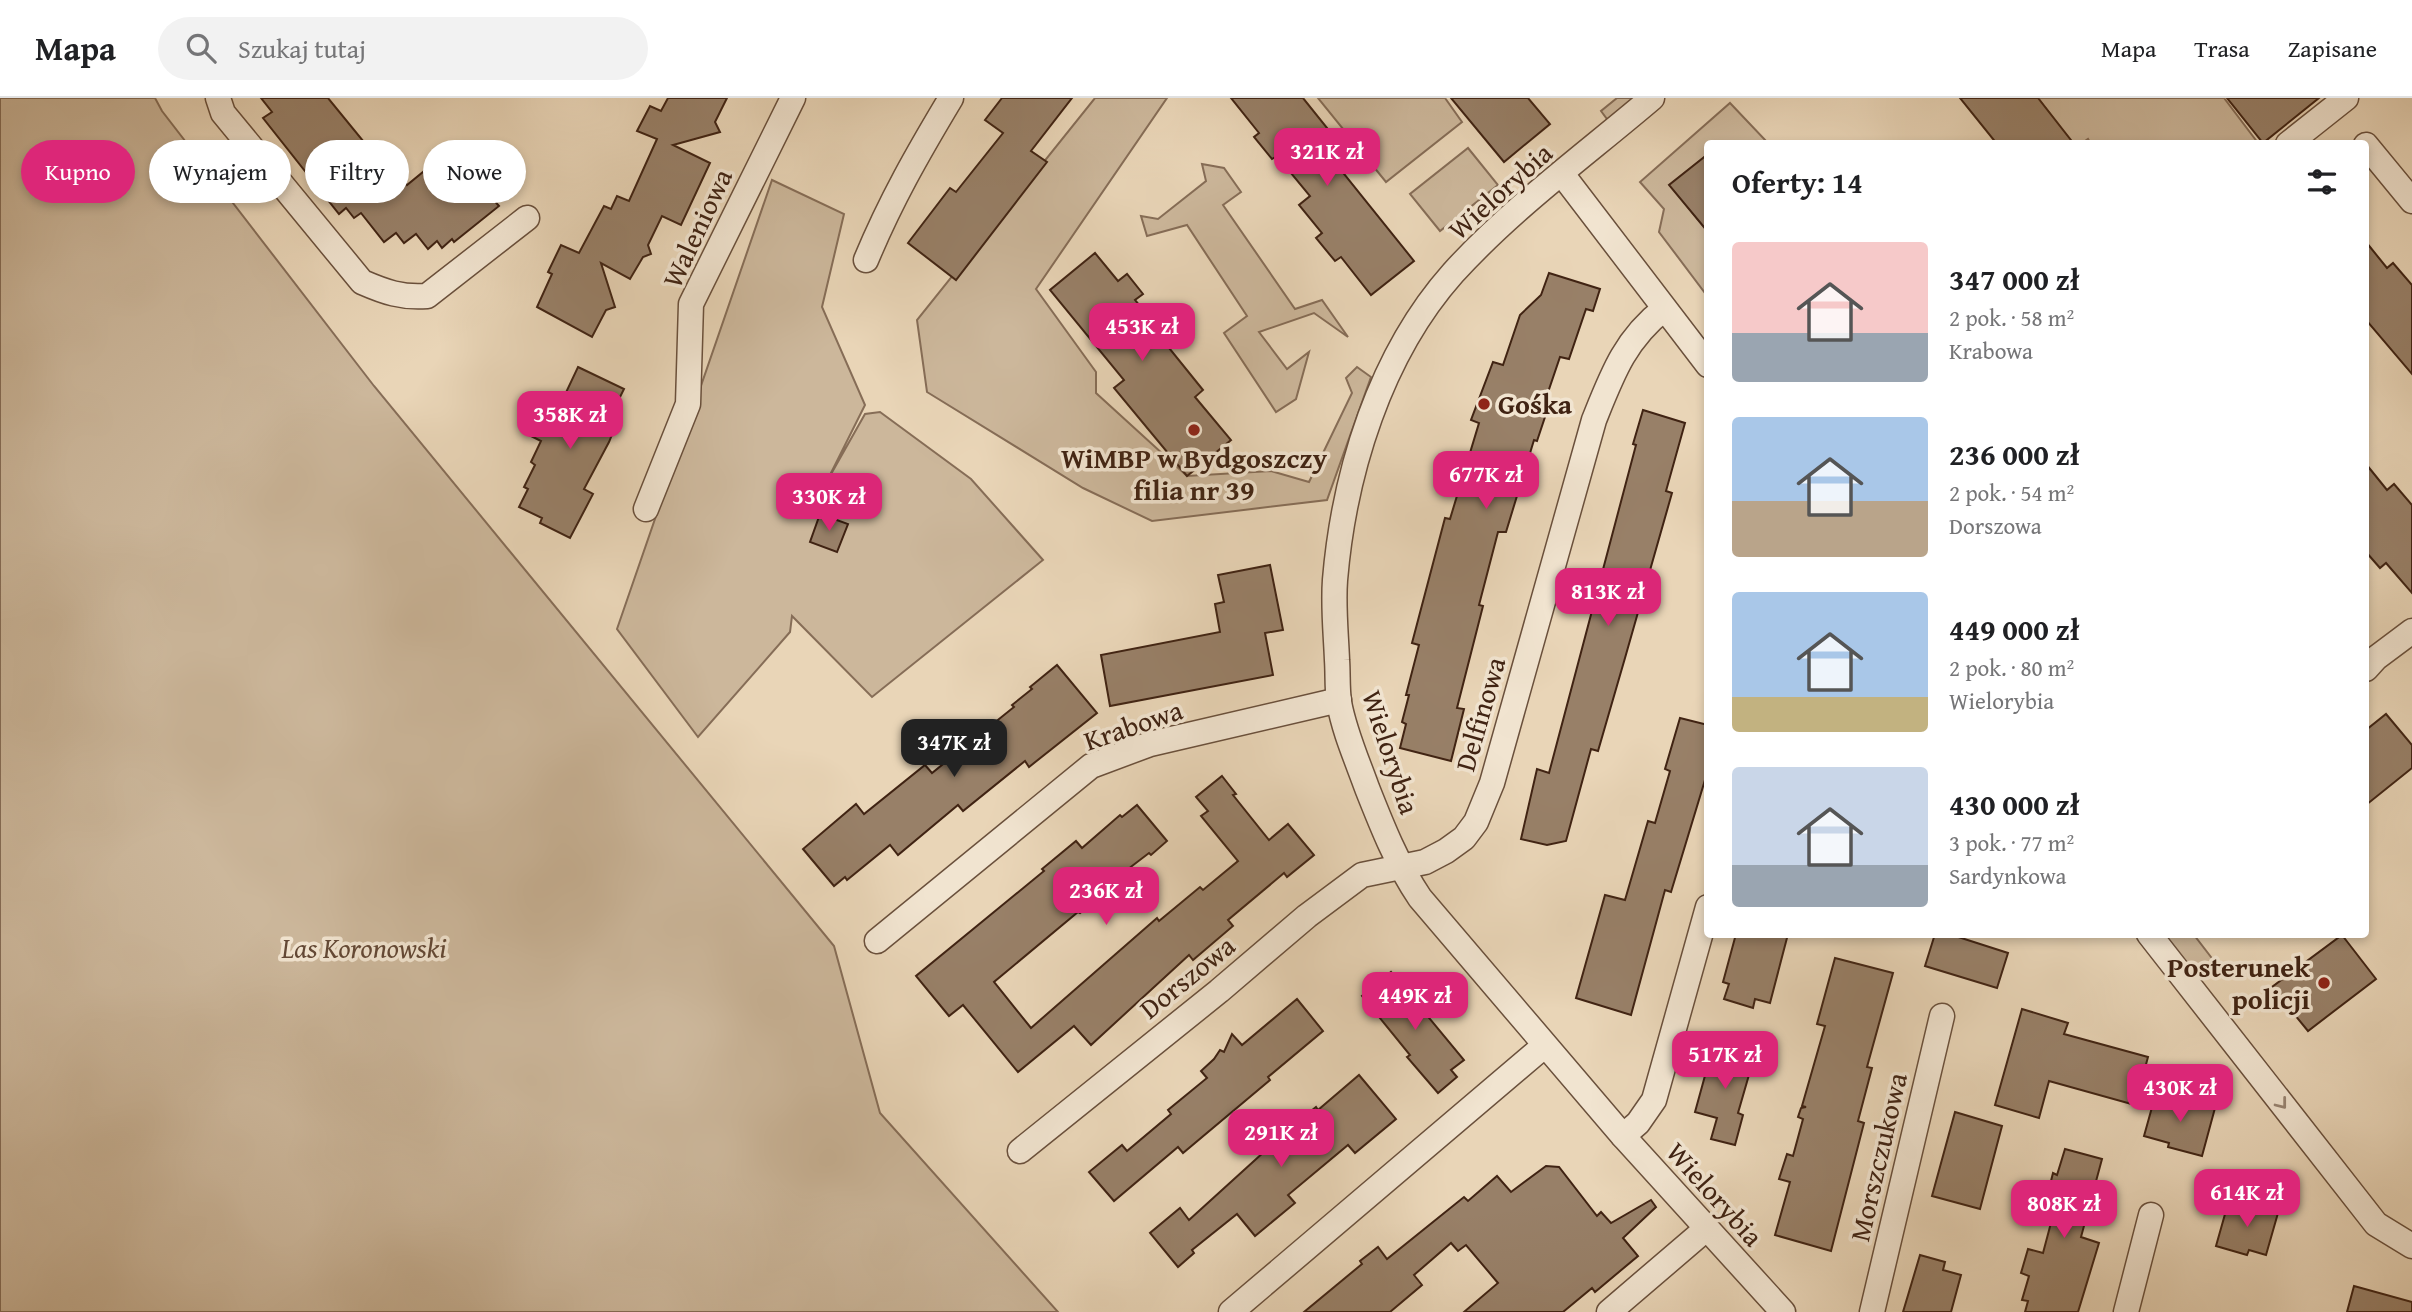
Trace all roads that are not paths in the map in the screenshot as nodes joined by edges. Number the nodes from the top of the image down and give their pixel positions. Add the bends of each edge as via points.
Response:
1 (218, 98) edge
2 (793, 98) edge
3 (951, 98) edge
4 (1652, 98) edge
5 (2340, 103) edge
6 (2293, 140) edge
7 (2369, 148) edge
8 (1562, 174) junction
9 (2412, 201) edge
10 (527, 218) dead end
11 (866, 260) dead end
12 (1664, 309) junction
13 (1704, 360) edge
14 (646, 509) dead end
15 (2412, 631) edge
16 (2369, 657) edge
17 (1339, 700) junction
18 (1401, 867) junction
19 (1704, 921) edge
20 (2152, 938) edge
21 (877, 941) dead end
22 (1942, 1016) dead end
23 (1544, 1046) junction
24 (1622, 1136) junction
25 (1020, 1151) dead end
26 (2151, 1215) dead end
27 (1706, 1228) junction
28 (2412, 1246) edge
29 (1231, 1312) edge
30 (1609, 1312) edge
31 (1783, 1312) edge
32 (1872, 1312) edge
33 (2126, 1312) edge

1 - 10 street via 223,113 362,282 392,295 427,296
2 - 14 street, Waleniowa via 691,304 688,404
3 - 11 street via 911,163
4 - 8 street, Wielorybia
5 - 6 street
7 - 9 street
8 - 12 street
8 - 17 street, Wielorybia via 1511,216 1453,274 1389,373 1355,461 1340,541 1335,582
12 - 13 street
12 - 18 street, Delfinowa via 1634,336 1594,420 1492,783 1476,822 1446,851
15 - 16 street
17 - 18 street, Wielorybia via 1356,760
17 - 21 street, Krabowa via 1150,744 1091,766
18 - 23 street, Wielorybia via 1420,898
18 - 25 street, Dorszowa via 1362,875
19 - 24 street via 1654,1100
20 -> 28 street via 2376,1224
22 - 32 street, Morszczukowa
23 - 24 street, Wielorybia
23 - 29 street
24 - 27 street, Wielorybia
26 - 33 street
27 - 30 street
27 - 31 street, Wielorybia

